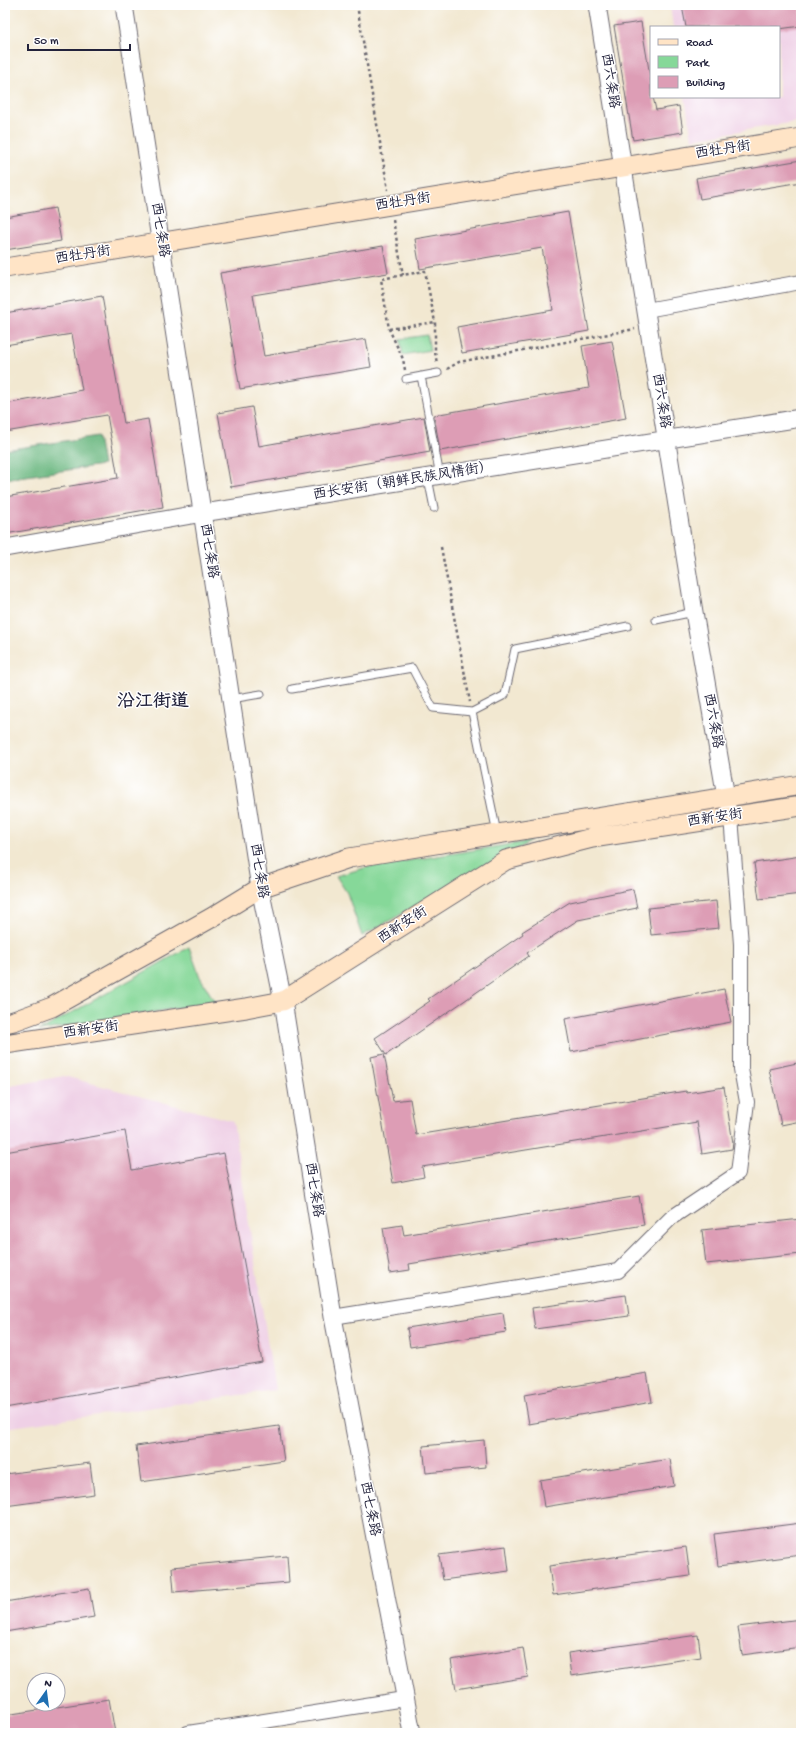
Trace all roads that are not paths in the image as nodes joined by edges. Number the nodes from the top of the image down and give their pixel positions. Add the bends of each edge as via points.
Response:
1 (124, 5) edge
2 (597, 5) edge
3 (801, 138) edge
4 (623, 168) junction
5 (161, 243) junction
6 (5, 268) edge
7 (801, 282) edge
8 (646, 310) junction
9 (438, 373) road end
10 (422, 376) junction
11 (406, 379) dead end
12 (801, 418) edge
13 (666, 440) junction
14 (434, 477) junction
15 (434, 508) dead end
16 (203, 513) junction
17 (5, 548) edge
18 (694, 612) junction
19 (656, 620) dead end
20 (628, 626) dead end
21 (292, 689) dead end
22 (261, 694) dead end
23 (231, 700) junction
24 (472, 712) junction
25 (801, 785) edge
26 (726, 798) junction
27 (801, 806) edge
28 (731, 817) junction
29 (497, 834) junction
30 (260, 888) junction
31 (283, 1001) junction
32 (5, 1023) edge
33 (5, 1044) edge
34 (333, 1317) junction
35 (404, 1699) junction
36 (188, 1733) edge
37 (412, 1733) edge

1 - 5 street, 西七条路
2 - 4 street, 西六条路
3 - 4 main road, 西牡丹街
4 - 5 main road, 西牡丹街
4 - 8 street, 西六条路
5 - 6 main road, 西牡丹街
5 - 16 street, 西七条路
7 - 8 street
8 - 13 street, 西六条路
9 - 10 lane
10 - 11 lane
10 - 14 lane
12 - 13 street, 西长安街（朝鲜民族风情街）
13 - 14 street, 西长安街（朝鲜民族风情街）
13 - 18 street, 西六条路
14 - 15 lane
14 - 16 street, 西长安街（朝鲜民族风情街）
16 - 17 street, 西长安街（朝鲜民族风情街）
16 - 23 street, 西七条路
18 - 19 lane
18 - 26 street, 西六条路
20 - 24 lane via 515,649 505,695
21 - 24 lane via 412,668 433,708
22 - 23 lane
23 - 30 street, 西七条路
24 - 29 lane
25 - 26 main road, 西新安街
26 - 28 street
26 - 29 main road, 西新安街
27 - 28 main road, 西新安街
28 - 31 main road, 西新安街 via 592,838 506,860
28 - 34 street via 741,944 741,1069 747,1102 738,1173 671,1218 618,1271
29 - 30 main road, 西新安街 via 349,858
30 - 31 street, 西七条路
30 - 32 main road, 西新安街 via 52,1007
31 - 33 main road, 西新安街
31 - 34 street, 西七条路
34 - 35 street, 西七条路
35 - 36 street
35 - 37 street, 西七条路

